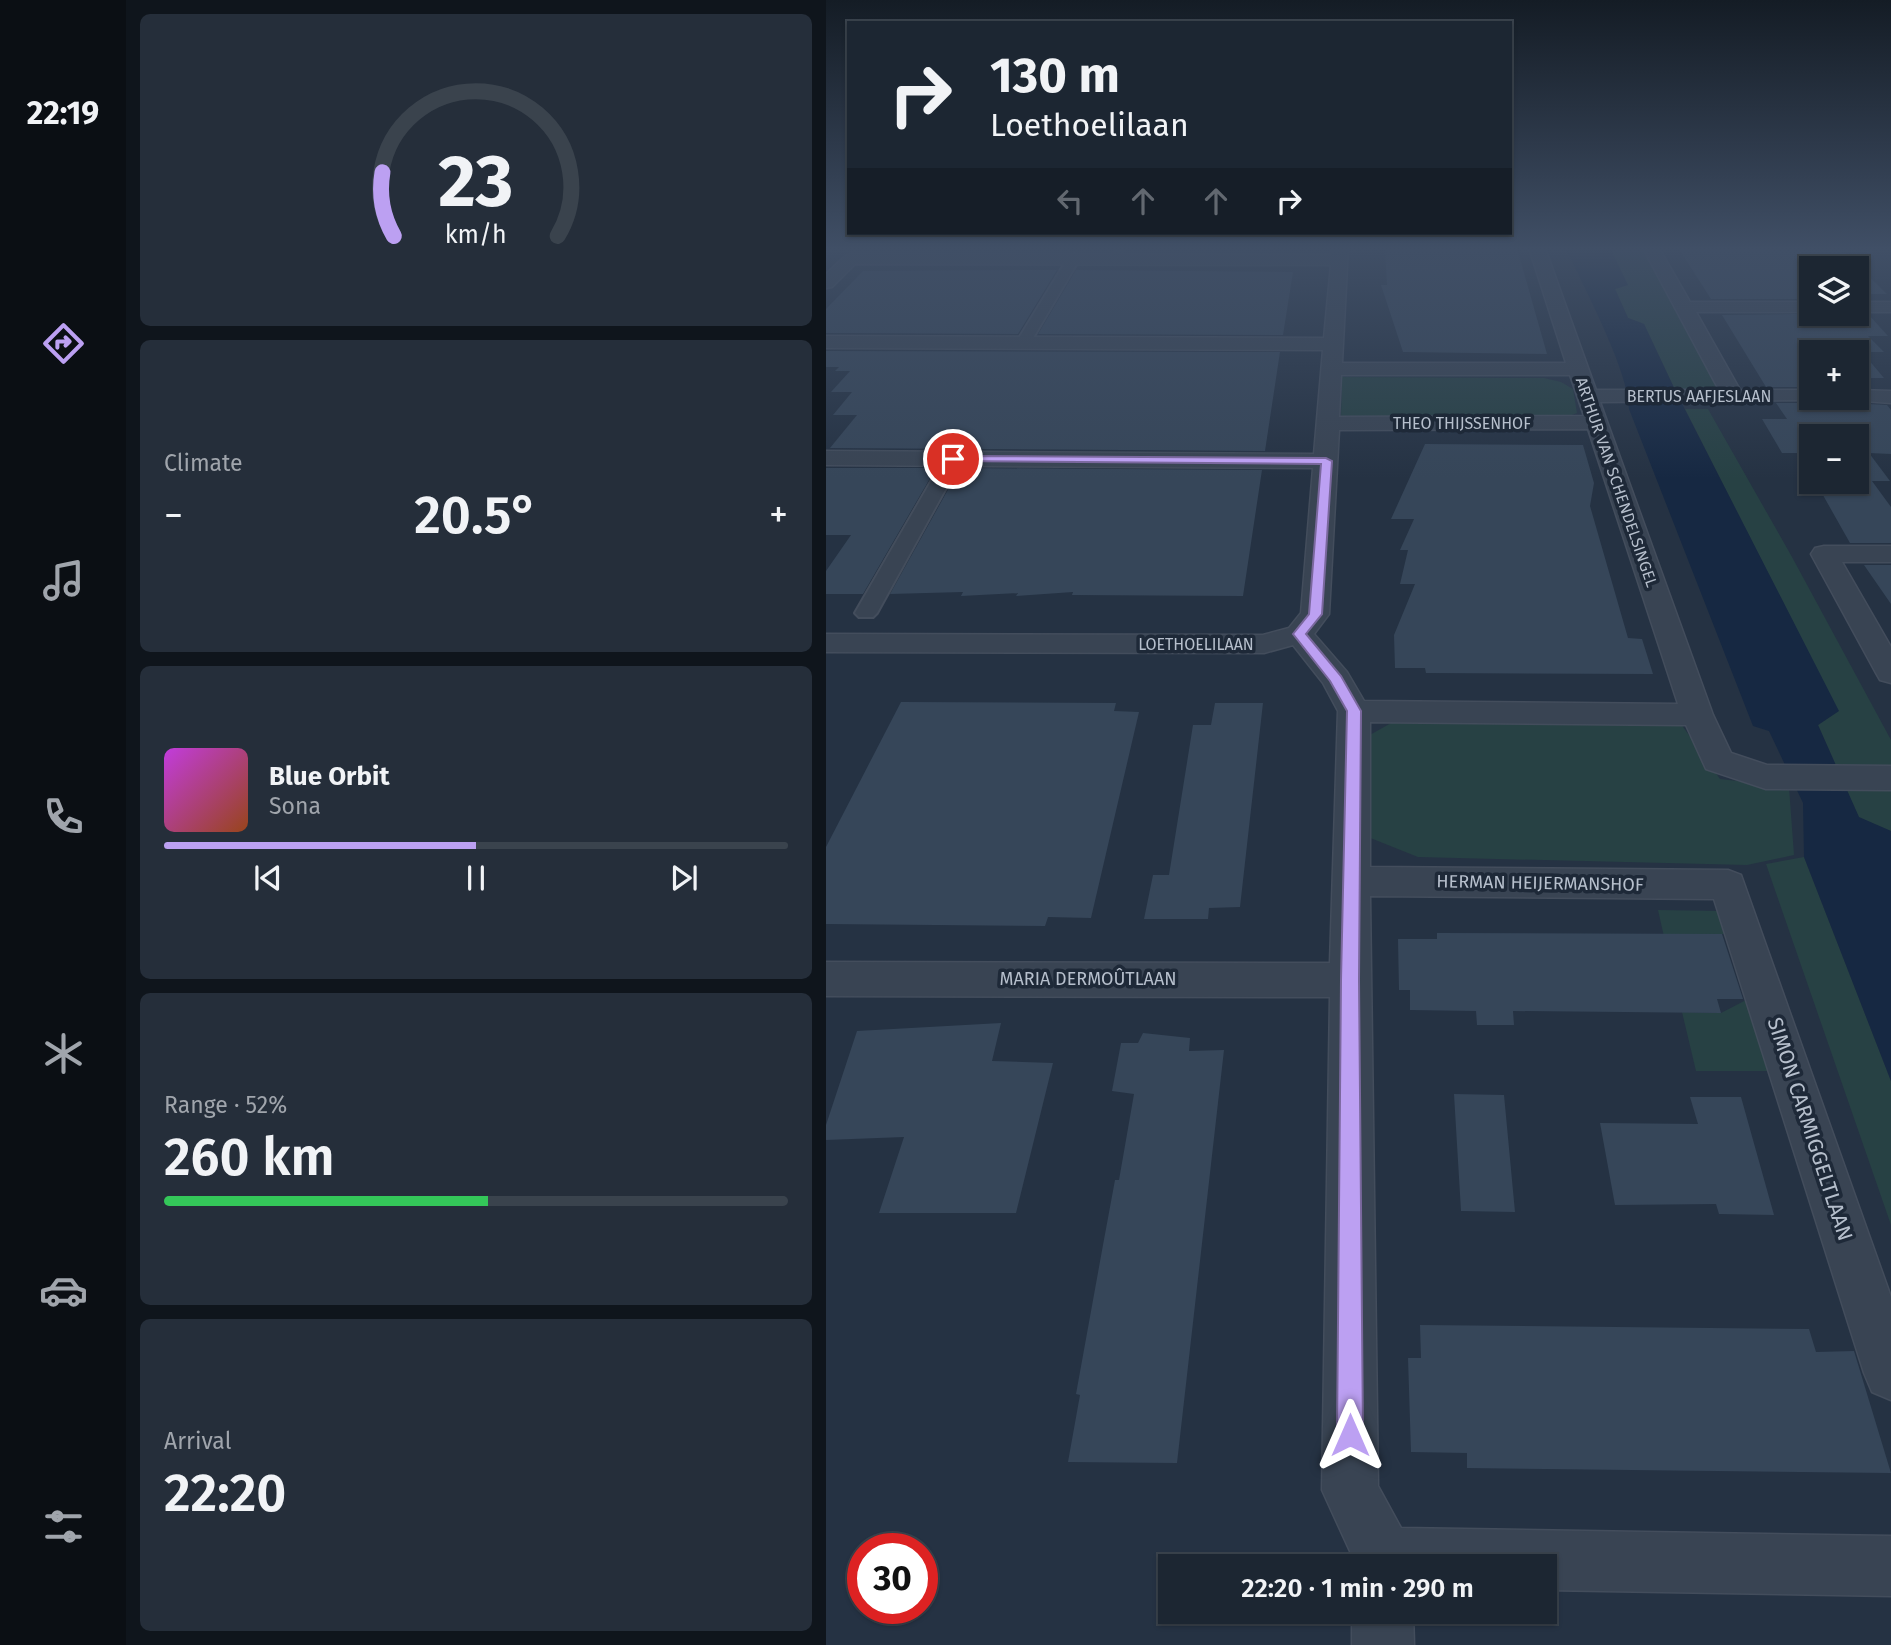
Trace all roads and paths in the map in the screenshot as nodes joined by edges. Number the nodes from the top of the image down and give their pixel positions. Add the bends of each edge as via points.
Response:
1 (1034, 325) edge
2 (1335, 325) edge
3 (1563, 325) edge
4 (1695, 325) edge
5 (826, 342) edge
6 (1023, 343) junction
7 (1334, 344) junction
8 (1332, 369) junction
9 (1578, 369) junction
10 (1587, 396) junction
11 (1733, 396) junction
12 (1799, 396) edge
13 (1869, 396) edge
14 (1891, 397) edge
15 (1596, 422) junction
16 (1329, 424) junction
17 (826, 458) edge
18 (953, 459) junction
19 (1326, 461) junction
20 (1891, 554) edge
21 (866, 613) dead end
22 (1299, 634) junction
23 (826, 643) edge
24 (1891, 673) edge
25 (1354, 711) junction
26 (1697, 715) junction
27 (1877, 778) edge
28 (1353, 881) junction
29 (1728, 885) joint
30 (826, 979) edge
31 (1350, 980) junction
32 (1891, 1373) edge
33 (1369, 1554) edge
34 (1891, 1566) edge
35 (1557, 1590) edge

1 - 6 street
2 - 7 street
3 - 9 street, ARTHUR VAN SCHENDELSINGEL
4 - 11 street
5 - 6 street
6 - 7 street
7 - 8 street
8 - 9 street
8 - 16 street
9 - 10 street, ARTHUR VAN SCHENDELSINGEL
10 - 11 street, BERTUS AAFJESLAAN
10 - 15 street, ARTHUR VAN SCHENDELSINGEL
11 - 12 street, BERTUS AAFJESLAAN
13 - 14 street
15 - 16 street, THEO THIJSSENHOF
15 - 26 street, ARTHUR VAN SCHENDELSINGEL
16 - 19 street
17 - 18 street
18 - 19 street
18 - 21 street
19 - 22 street via 1315,614
20 - 24 street via 1824,554
22 - 23 street, LOETHOELILAAN via 1264,644
22 - 25 street via 1336,679
25 - 26 street
25 - 28 street
26 - 27 street, ARTHUR VAN SCHENDELSINGEL via 1718,761 1766,777
28 - 29 street, HERMAN HEIJERMANSHOF
28 - 31 street
29 - 32 street, SIMON CARMIGGELTLAAN
30 - 31 street, MARIA DERMOÛTLAAN
31 - 33 street via 1350,1490
34 - 35 street

